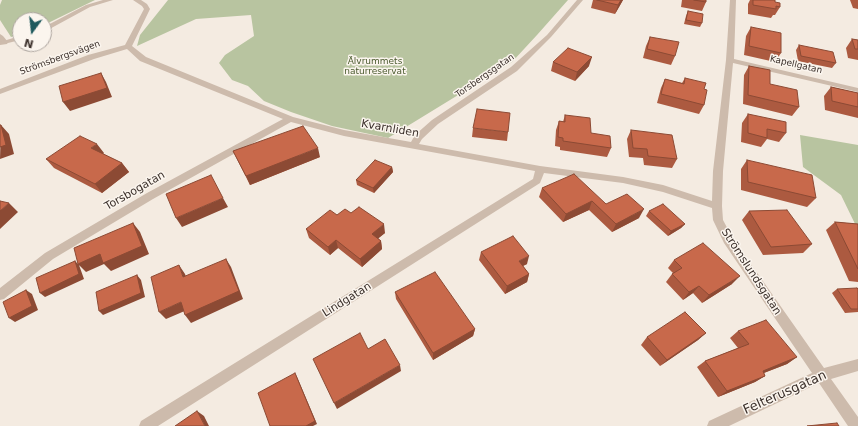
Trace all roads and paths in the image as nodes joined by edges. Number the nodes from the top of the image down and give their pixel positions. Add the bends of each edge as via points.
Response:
1 (110, 0) edge
2 (136, 0) edge
3 (580, 0) edge
4 (733, 0) edge
5 (52, 26) edge
6 (12, 39) edge
7 (1, 40) edge
8 (128, 46) junction
9 (730, 60) junction
10 (858, 90) edge
11 (0, 92) edge
12 (290, 119) junction
13 (414, 146) junction
14 (540, 169) junction
15 (717, 206) junction
16 (0, 294) edge
17 (858, 365) edge
18 (821, 375) junction
19 (146, 426) edge
20 (714, 426) edge
21 (856, 426) edge

1 - 5 street via 88,6
2 - 8 street via 147,9
3 - 13 street, Torsbergsgatan via 549,36 514,69 435,122 418,137
4 - 9 street, Strömslundsgatan
6 - 7 street
8 - 11 street, Strömsbergsvägen via 91,57
8 - 12 street, Kvarnliden via 143,59
9 - 10 street, Kapellgatan
9 - 15 street, Strömslundsgatan via 718,171
12 - 13 street, Kvarnliden via 344,133
12 - 16 street, Torsbogatan via 150,196 49,256
13 - 14 street, Kvarnliden
14 - 15 street, Kvarnliden via 623,180
14 - 19 street, Lindgatan via 537,181
15 - 18 street, Strömslundsgatan via 718,220 728,240
17 - 18 street, Felterusgatan
18 - 20 street, Felterusgatan
18 - 21 street, Strömslundsgatan

